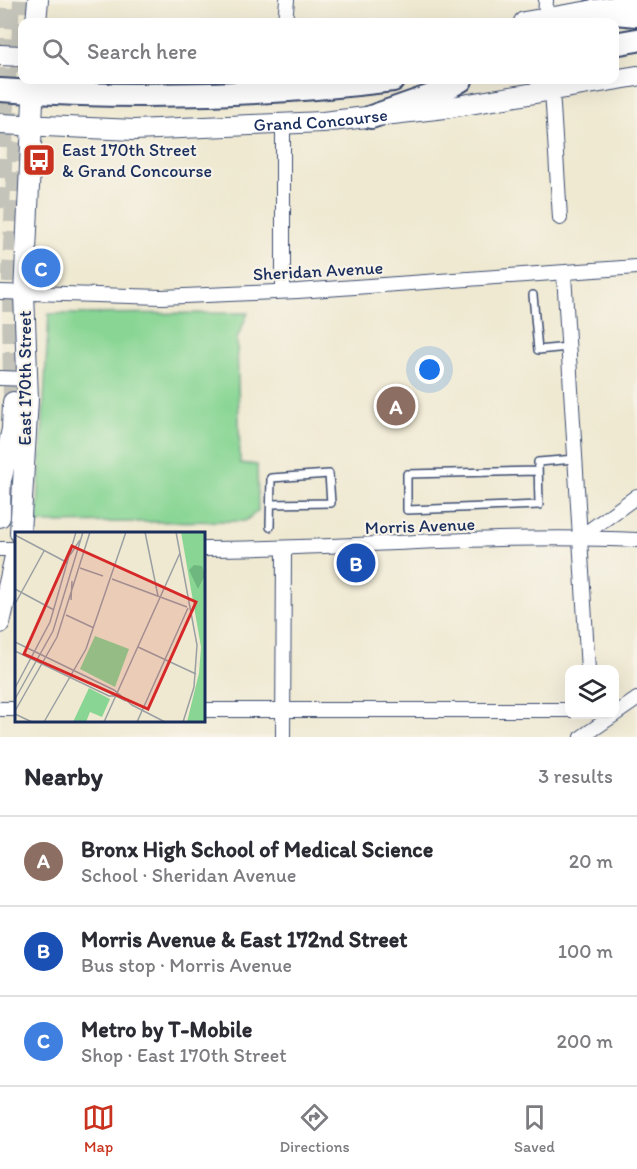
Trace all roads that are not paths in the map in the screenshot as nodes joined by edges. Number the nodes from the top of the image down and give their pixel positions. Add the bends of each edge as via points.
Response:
1 (38, 0) edge
2 (287, 0) edge
3 (637, 3) edge
4 (546, 10) edge
5 (592, 11) junction
6 (637, 15) edge
7 (36, 18) edge
8 (285, 18) edge
9 (531, 18) edge
10 (637, 40) edge
11 (619, 43) edge
12 (0, 55) edge
13 (18, 56) edge
14 (637, 76) edge
15 (619, 79) edge
16 (350, 84) edge
17 (454, 84) edge
18 (588, 84) edge
19 (33, 86) edge
20 (0, 90) edge
21 (552, 90) junction
22 (371, 117) junction
23 (283, 123) junction
24 (0, 124) edge
25 (32, 126) junction
26 (560, 218) dead end
27 (637, 267) edge
28 (564, 274) junction
29 (283, 291) junction
30 (0, 292) edge
31 (24, 294) junction
32 (533, 295) dead end
33 (568, 347) junction
34 (0, 378) edge
35 (28, 379) junction
36 (5, 406) tunnel mouth
37 (575, 459) junction
38 (1, 468) edge
39 (538, 471) junction
40 (637, 496) edge
41 (270, 504) junction
42 (0, 517) edge
43 (270, 527) dead end
44 (20, 532) edge
45 (579, 538) junction
46 (637, 540) edge
47 (0, 549) edge
48 (206, 549) edge
49 (284, 549) junction
50 (15, 550) edge
51 (15, 555) edge
52 (0, 623) edge
53 (588, 665) edge
54 (637, 699) edge
55 (619, 708) edge
56 (206, 710) edge
57 (283, 710) junction
58 (565, 710) edge
59 (599, 719) edge
60 (283, 737) edge
61 (582, 737) edge

1 - 7 street
2 - 8 street
3 - 5 street
4 - 5 street
4 - 9 street
5 - 6 main road
10 - 11 main road
12 - 13 street
14 - 15 street, Grand Concourse
16 - 19 main road, Grand Concourse via 188,95
17 - 22 main road via 438,94
18 - 21 street, Grand Concourse
19 - 20 main road, Grand Concourse
19 - 25 street, East 170th Street
21 - 22 street, Grand Concourse
21 - 26 street
22 - 23 street, Grand Concourse
23 - 25 street, Grand Concourse via 142,130
23 - 29 street
24 - 25 street, Grand Concourse
25 - 31 street, East 170th Street
27 - 28 street, Sheridan Avenue
28 - 29 street, Sheridan Avenue
28 - 33 street
29 - 31 street, Sheridan Avenue via 162,297
30 - 31 street, Sheridan Avenue
31 - 35 street, East 170th Street
32 - 33 lane via 538,350
33 - 37 street
34 - 35 street
35 - 44 street, East 170th Street
36 - 38 street, East 170th Street via 9,448
37 - 39 lane via 538,462
37 - 45 street
38 - 42 street, East 170th Street
39 - 39 lane via 539,505 407,510 407,474
40 - 45 street
41 - 41 lane via 331,504 329,474 271,478
41 - 43 lane
45 - 46 street, Morris Avenue
45 - 49 street, Morris Avenue
45 - 53 street
47 - 50 street
48 - 49 street, Morris Avenue
49 - 57 street
51 - 52 street
54 - 55 street
56 - 57 street
57 - 58 street
57 - 60 street
59 - 61 street

